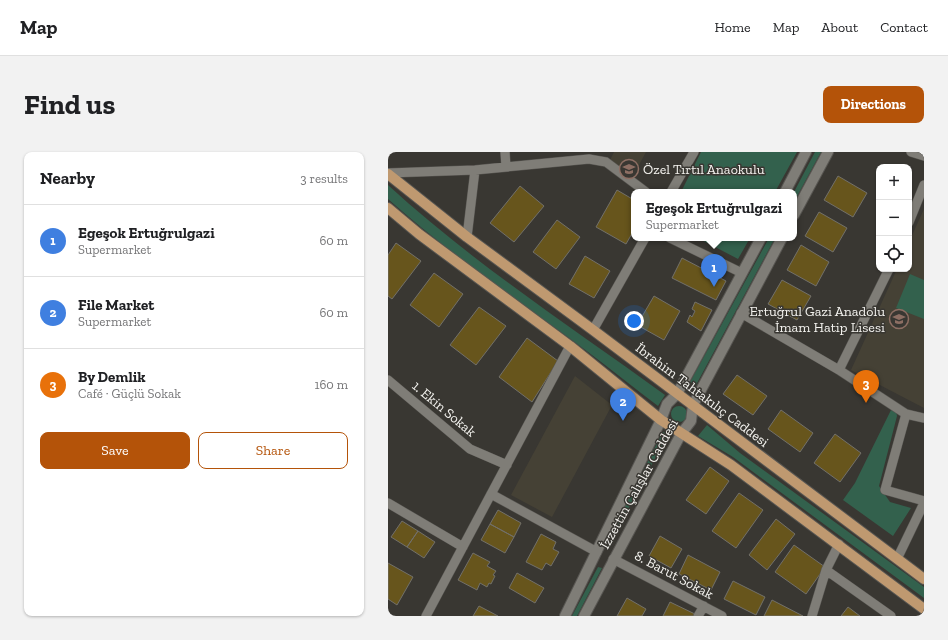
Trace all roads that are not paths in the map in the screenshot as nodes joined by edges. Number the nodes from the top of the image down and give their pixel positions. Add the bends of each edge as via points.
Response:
1 (506, 152) edge
2 (694, 152) edge
3 (806, 152) edge
4 (828, 152) edge
5 (911, 152) edge
6 (924, 156) edge
7 (506, 167) junction
8 (475, 170) junction
9 (388, 173) edge
10 (924, 185) edge
11 (642, 189) edge
12 (673, 189) edge
13 (787, 189) edge
14 (388, 208) edge
15 (797, 209) edge
16 (912, 215) edge
17 (467, 237) junction
18 (643, 241) edge
19 (676, 241) edge
20 (758, 241) edge
21 (780, 241) edge
22 (888, 272) edge
23 (742, 273) junction
24 (741, 313) junction
25 (594, 330) junction
26 (570, 346) junction
27 (839, 370) junction
28 (388, 380) edge
29 (677, 394) junction
30 (693, 405) junction
31 (906, 414) junction
32 (924, 418) edge
33 (661, 420) junction
34 (681, 434) junction
35 (506, 465) junction
36 (491, 494) junction
37 (924, 502) edge
38 (388, 503) edge
39 (839, 544) junction
40 (463, 547) junction
41 (597, 552) junction
42 (613, 559) junction
43 (897, 559) junction
44 (826, 570) junction
45 (924, 579) edge
46 (704, 606) junction
47 (924, 609) edge
48 (426, 616) edge
49 (565, 616) edge
50 (584, 616) edge
51 (698, 616) edge
52 (722, 616) edge
53 (812, 616) edge
54 (891, 616) edge

1 - 7 street
2 - 12 street
3 - 13 street
4 - 15 street
5 - 6 street
7 - 8 street
7 - 11 street via 589,159 606,162
8 - 9 street
8 - 17 street
9 - 17 main road, İbrahim Tahtakılıç Caddesi
10 - 16 street
14 - 26 main road
17 - 25 main road, İbrahim Tahtakılıç Caddesi
18 - 25 street
19 - 23 street
20 - 23 street, İzzettin Çalışlar Caddesi
21 - 24 street, İzzettin Çalışlar Caddesi
22 - 27 street
23 - 29 street, İzzettin Çalışlar Caddesi
24 - 27 street
24 - 30 street, İzzettin Çalışlar Caddesi
25 - 29 main road, İbrahim Tahtakılıç Caddesi
26 - 33 main road
26 - 35 street
27 - 31 street
28 - 35 street, 1. Ekin Sokak via 470,449
29 - 30 main road, İbrahim Tahtakılıç Caddesi
29 - 33 street, İzzettin Çalışlar Caddesi via 666,404
30 - 34 street, İzzettin Çalışlar Caddesi via 691,421
30 - 43 main road, İbrahim Tahtakılıç Caddesi
31 - 32 street
31 - 37 street via 885,490
33 - 34 main road
33 - 41 street, İzzettin Çalışlar Caddesi
34 - 39 main road via 731,466
34 - 42 street, İzzettin Çalışlar Caddesi
35 - 36 street
36 - 40 street
36 - 41 street
37 - 43 street
38 - 40 street
39 - 44 street
39 - 47 main road
40 - 48 street
41 - 42 street
41 - 49 street, İzzettin Çalışlar Caddesi
42 - 46 street, 8. Barut Sokak
42 - 50 street, İzzettin Çalışlar Caddesi
43 - 45 main road, İbrahim Tahtakılıç Caddesi
44 - 53 street
44 - 54 street
46 - 51 street
46 - 52 street, 8. Barut Sokak

